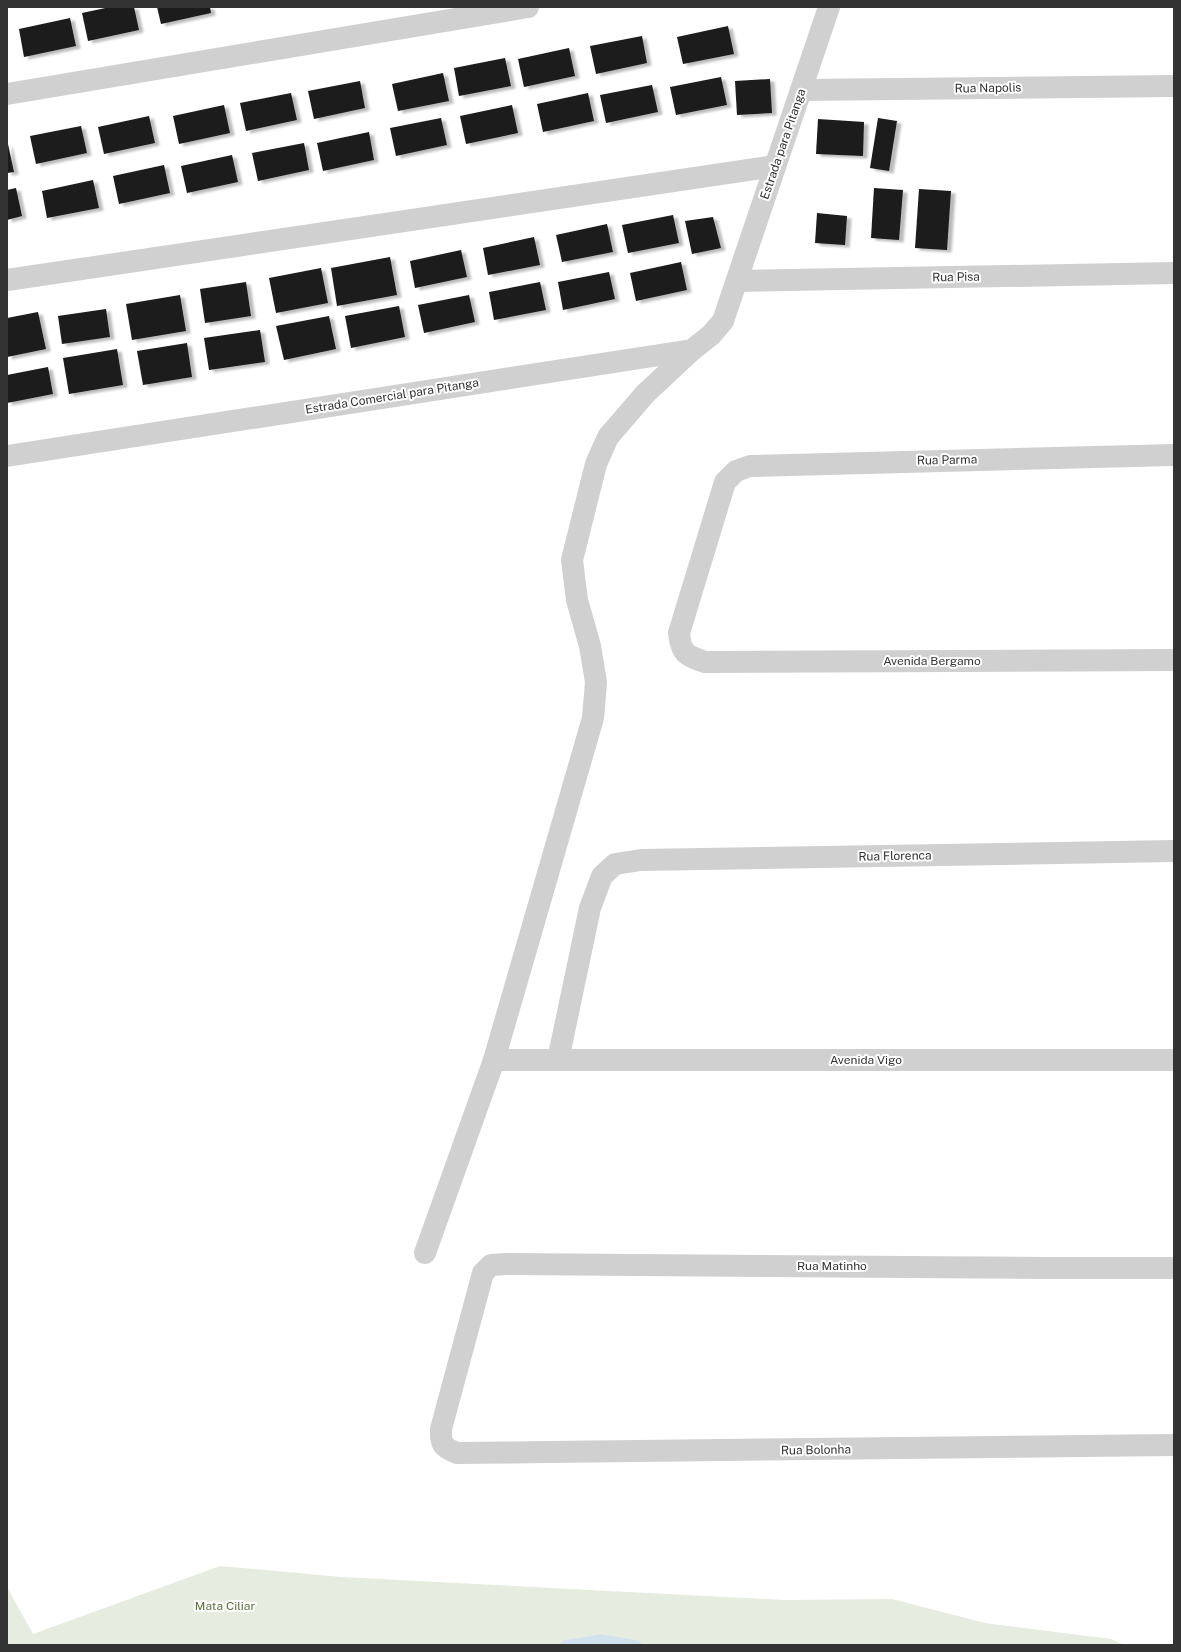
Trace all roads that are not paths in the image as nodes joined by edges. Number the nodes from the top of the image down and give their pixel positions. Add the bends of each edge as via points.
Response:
1 (528, 7) edge
2 (829, 7) edge
3 (1174, 86) edge
4 (801, 90) junction
5 (7, 94) edge
6 (775, 166) junction
7 (1174, 273) edge
8 (7, 280) edge
9 (737, 281) junction
10 (692, 350) junction
11 (1174, 455) edge
12 (7, 456) edge
13 (690, 657) joint
14 (1174, 660) edge
15 (1174, 851) edge
16 (494, 1060) junction
17 (558, 1060) junction
18 (1174, 1060) edge
19 (425, 1252) dead end
20 (1174, 1268) edge
21 (1174, 1445) edge
22 (457, 1453) joint

1 - 5 street
2 - 4 street, Estrada para Pitanga
3 - 4 street, Rua Napolis
4 - 6 street, Estrada para Pitanga
6 - 8 street
6 - 9 street, Estrada para Pitanga
7 - 9 street, Rua Pisa
9 - 10 street, Estrada Comercial para Pitanga via 723,321 711,335
10 - 12 street, Estrada Comercial para Pitanga
10 - 16 street via 645,394 608,437 596,464 572,560 576,600 590,646 596,682 594,718
11 - 13 street, Rua Parma via 766,464 736,471 724,482 679,633 680,646
13 - 14 street, Avenida Bergamo via 705,662
15 - 17 street, Rua Florenca via 641,860 615,864 602,876 590,908
16 - 17 street, Avenida Vigo
16 - 19 street
17 - 18 street, Avenida Vigo
20 - 22 street, Rua Matinho via 491,1265 483,1273 441,1429 441,1442 445,1448
21 - 22 street, Rua Bolonha

